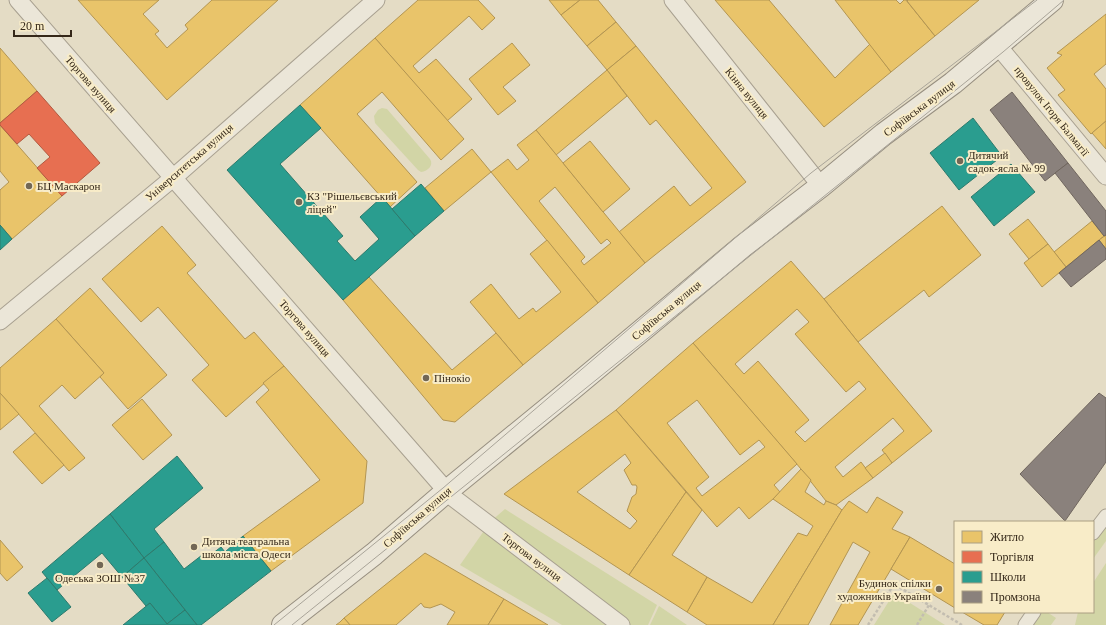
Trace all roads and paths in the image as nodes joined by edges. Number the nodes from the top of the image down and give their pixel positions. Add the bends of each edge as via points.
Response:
1 (18, 0) edge
2 (376, 0) edge
3 (673, 0) edge
4 (1052, 0) edge
5 (999, 44) junction
6 (1106, 176) edge
7 (173, 178) junction
8 (821, 186) junction
9 (0, 321) edge
10 (449, 494) junction
11 (1106, 516) edge
12 (1094, 533) edge
13 (928, 605) junction
14 (1033, 613) edge
15 (283, 625) edge
16 (621, 625) edge
17 (868, 625) edge
18 (917, 625) edge
19 (962, 625) edge
20 (1025, 625) edge

1 - 7 street, Торгова вулиця
2 - 7 street, Університетська вулиця
3 - 8 street, Кінна вулиця
4 - 5 main road, Софіївська вулиця
5 - 6 street, провулок Ігоря Балмагії
5 - 8 main road, Софіївська вулиця via 954,83 884,134
7 - 9 street, Університетська вулиця
7 - 10 street, Торгова вулиця
8 - 10 main road, Софіївська вулиця via 743,246
10 - 15 main road, Софіївська вулиця
10 - 16 street, Торгова вулиця
11 - 12 street
13 - 17 path via 894,584
13 - 18 path
13 - 19 path
14 - 20 street

